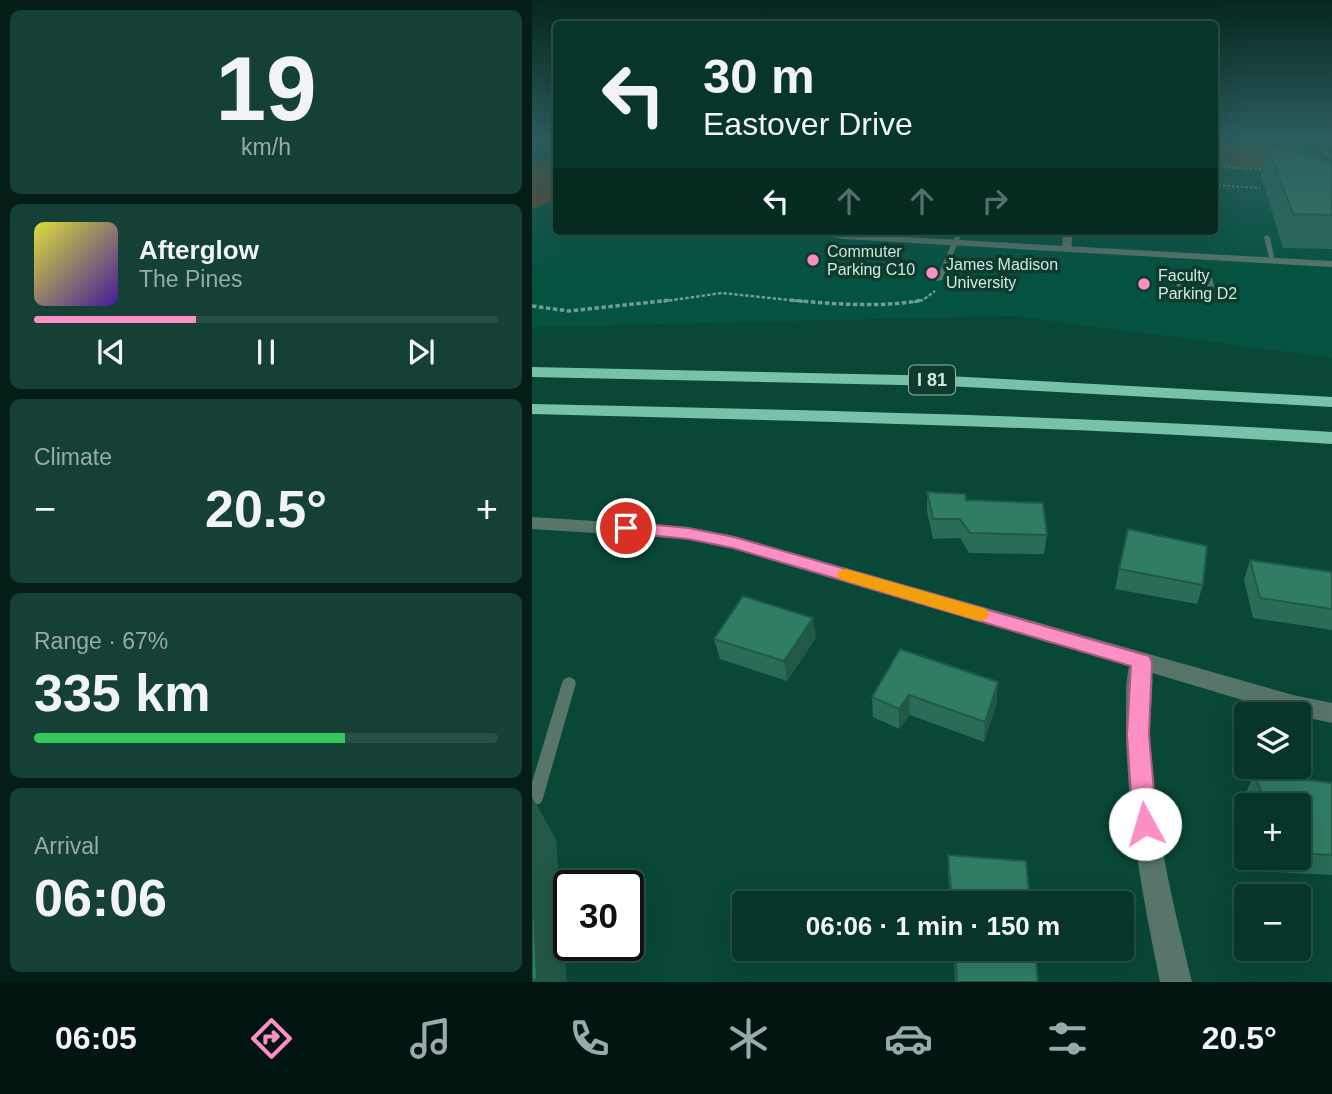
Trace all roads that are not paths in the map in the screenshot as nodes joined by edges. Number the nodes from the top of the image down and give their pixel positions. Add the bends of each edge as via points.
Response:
1 (836, 235) edge
2 (958, 235) edge
3 (1068, 235) edge
4 (1267, 237) dead end
5 (955, 242) junction
6 (1067, 248) junction
7 (1273, 261) junction
8 (1332, 264) edge
9 (1178, 276) dead end
10 (1209, 278) dead end
11 (939, 280) road end
12 (1183, 296) dead end
13 (1213, 298) dead end
14 (532, 372) edge
15 (1332, 402) edge
16 (532, 409) edge
17 (1332, 438) edge
18 (532, 523) edge
19 (1142, 662) junction
20 (569, 683) dead end
21 (1332, 713) edge
22 (532, 799) edge
23 (1176, 982) edge

1 - 5 street
2 - 5 lane
3 - 6 street
4 - 7 lane
5 - 6 street
5 - 11 lane
6 - 7 street
7 - 8 street
9 - 12 lane
10 - 13 lane
14 - 15 highway, I 81 via 893,379
16 - 17 highway, I 81 via 736,411
18 - 19 street via 676,532 734,542
19 - 21 street
19 - 23 street via 1138,714 1142,798 1159,910
20 - 22 lane

